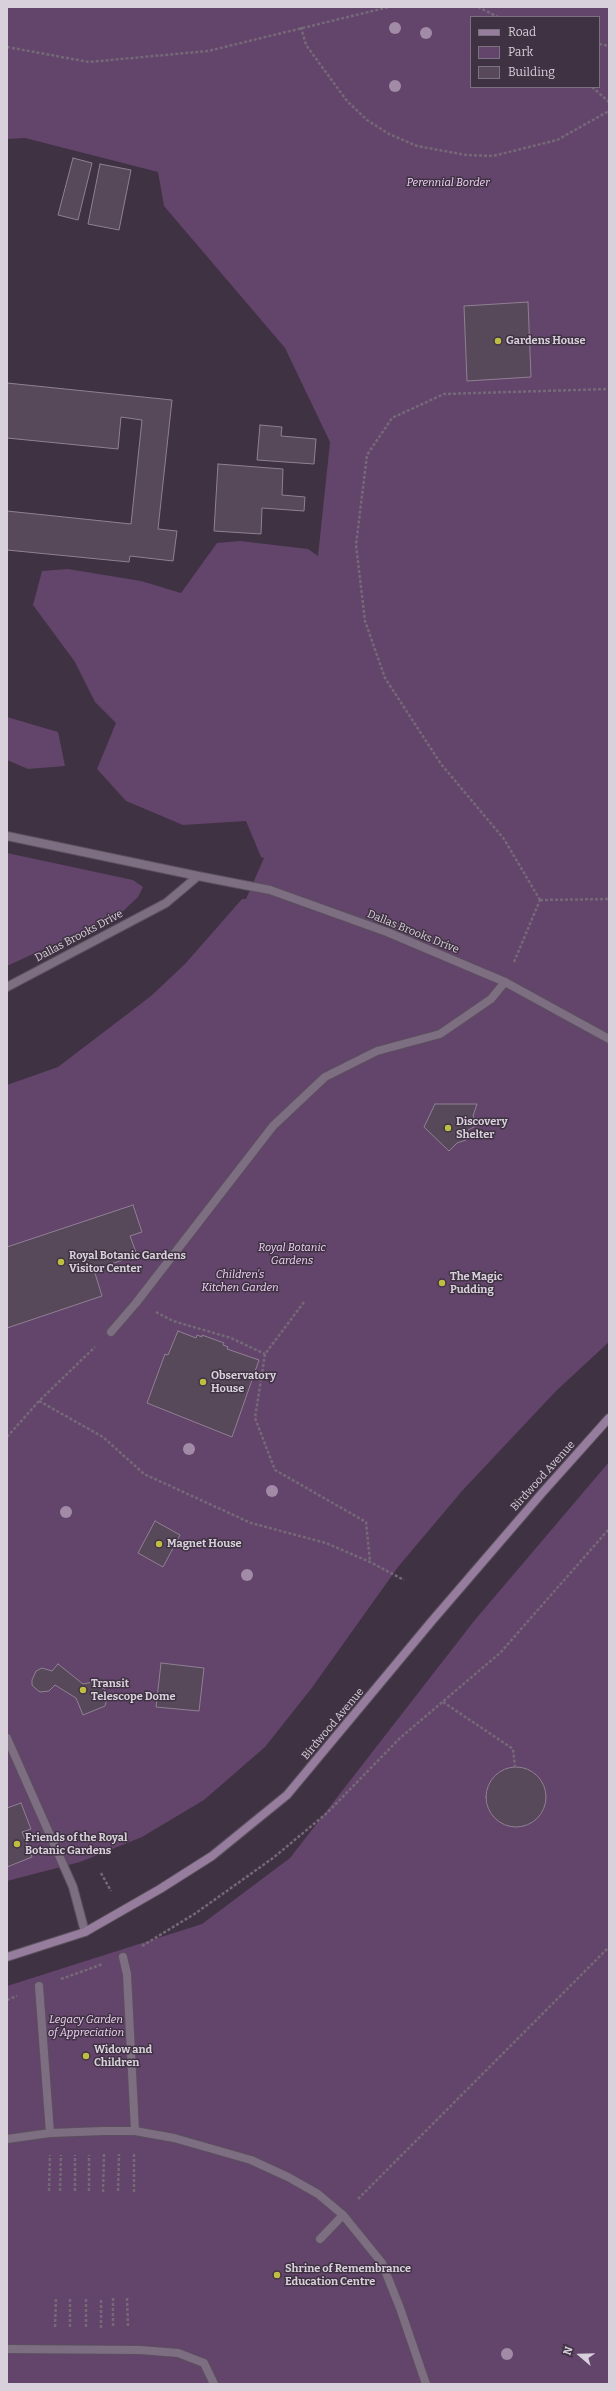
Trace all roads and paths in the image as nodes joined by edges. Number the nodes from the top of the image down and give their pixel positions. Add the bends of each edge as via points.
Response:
1 (389, 7) edge
2 (478, 7) edge
3 (496, 16) edge
4 (301, 27) junction
5 (7, 47) edge
6 (593, 88) edge
7 (609, 102) edge
8 (609, 111) edge
9 (609, 389) edge
10 (7, 836) edge
11 (198, 876) junction
12 (609, 899) edge
13 (540, 900) junction
14 (505, 982) junction
15 (7, 987) edge
16 (609, 1039) edge
17 (304, 1302) dead end
18 (136, 1303) junction
19 (111, 1332) joint
20 (265, 1354) junction
21 (39, 1401) junction
22 (609, 1418) edge
23 (7, 1437) edge
24 (609, 1529) edge
25 (370, 1562) junction
26 (404, 1580) dead end
27 (443, 1702) junction
28 (7, 1738) edge
29 (515, 1768) dead end
30 (101, 1873) dead end
31 (113, 1895) dead end
32 (85, 1932) junction
33 (609, 1947) edge
34 (123, 1957) junction
35 (7, 1958) edge
36 (39, 1986) junction
37 (7, 2000) edge
38 (104, 2131) junction
39 (120, 2131) junction
40 (134, 2131) junction
41 (50, 2132) junction
42 (61, 2132) junction
43 (75, 2132) junction
44 (89, 2132) junction
45 (7, 2139) edge
46 (48, 2191) dead end
47 (60, 2191) dead end
48 (75, 2191) dead end
49 (88, 2191) dead end
50 (118, 2191) dead end
51 (103, 2192) dead end
52 (134, 2192) dead end
53 (343, 2215) junction
54 (320, 2239) dead end
55 (56, 2297) dead end
56 (70, 2298) dead end
57 (86, 2298) dead end
58 (101, 2298) dead end
59 (113, 2298) dead end
60 (127, 2298) dead end
61 (7, 2349) edge
62 (55, 2350) junction
63 (70, 2350) junction
64 (85, 2350) junction
65 (100, 2350) junction
66 (114, 2350) junction
67 (128, 2350) junction
68 (214, 2384) edge
69 (426, 2384) edge

1 - 4 path
2 - 3 path
4 - 5 path via 208,51 89,62
4 - 8 path via 306,46 347,101 367,120 389,134 417,146 466,155 493,156 556,140
6 - 7 path
9 - 13 path via 444,394 392,418 367,455 356,545 365,621 385,678 440,764 504,839
10 - 11 street, Dallas Brooks Drive
11 - 14 street, Dallas Brooks Drive via 283,894 387,932
11 - 15 street, Dallas Brooks Drive via 166,903
12 - 13 path
13 - 14 path
14 - 16 street, Dallas Brooks Drive
14 - 18 street via 491,999 440,1034 377,1051 325,1077 273,1126
17 - 20 path
18 - 19 street
18 - 20 path via 173,1321 231,1338
19 - 21 path
20 - 25 path via 255,1418 275,1470 366,1522
21 - 23 path
21 - 25 path via 103,1437 144,1474 251,1522 326,1543
22 - 32 street, Birdwood Avenue via 436,1616 287,1795 212,1856
24 - 27 path via 500,1653
25 - 26 path
27 - 29 path via 513,1749
27 - 34 path via 400,1738 327,1813 273,1858 196,1913
28 - 32 street via 73,1887
30 - 31 path
32 - 35 street, Birdwood Avenue
33 - 53 path
34 - 36 path
34 - 40 street via 127,1974
36 - 37 path
36 - 41 street
38 - 39 street
38 - 44 street
38 - 51 path
39 - 40 street
39 - 50 path
40 - 52 path
40 - 53 street via 174,2138 251,2160 318,2194
41 - 42 street
41 - 45 street
41 - 46 path
42 - 43 street
42 - 47 path
43 - 44 street
43 - 48 path
44 - 49 path
53 - 54 street
53 - 69 street via 382,2263
55 - 62 path
56 - 63 path
57 - 64 path
58 - 65 path
59 - 66 path
60 - 67 path
61 - 62 street
62 - 63 street
63 - 64 street
64 - 65 street
65 - 66 street
66 - 67 street
67 - 68 street via 178,2353 204,2363

